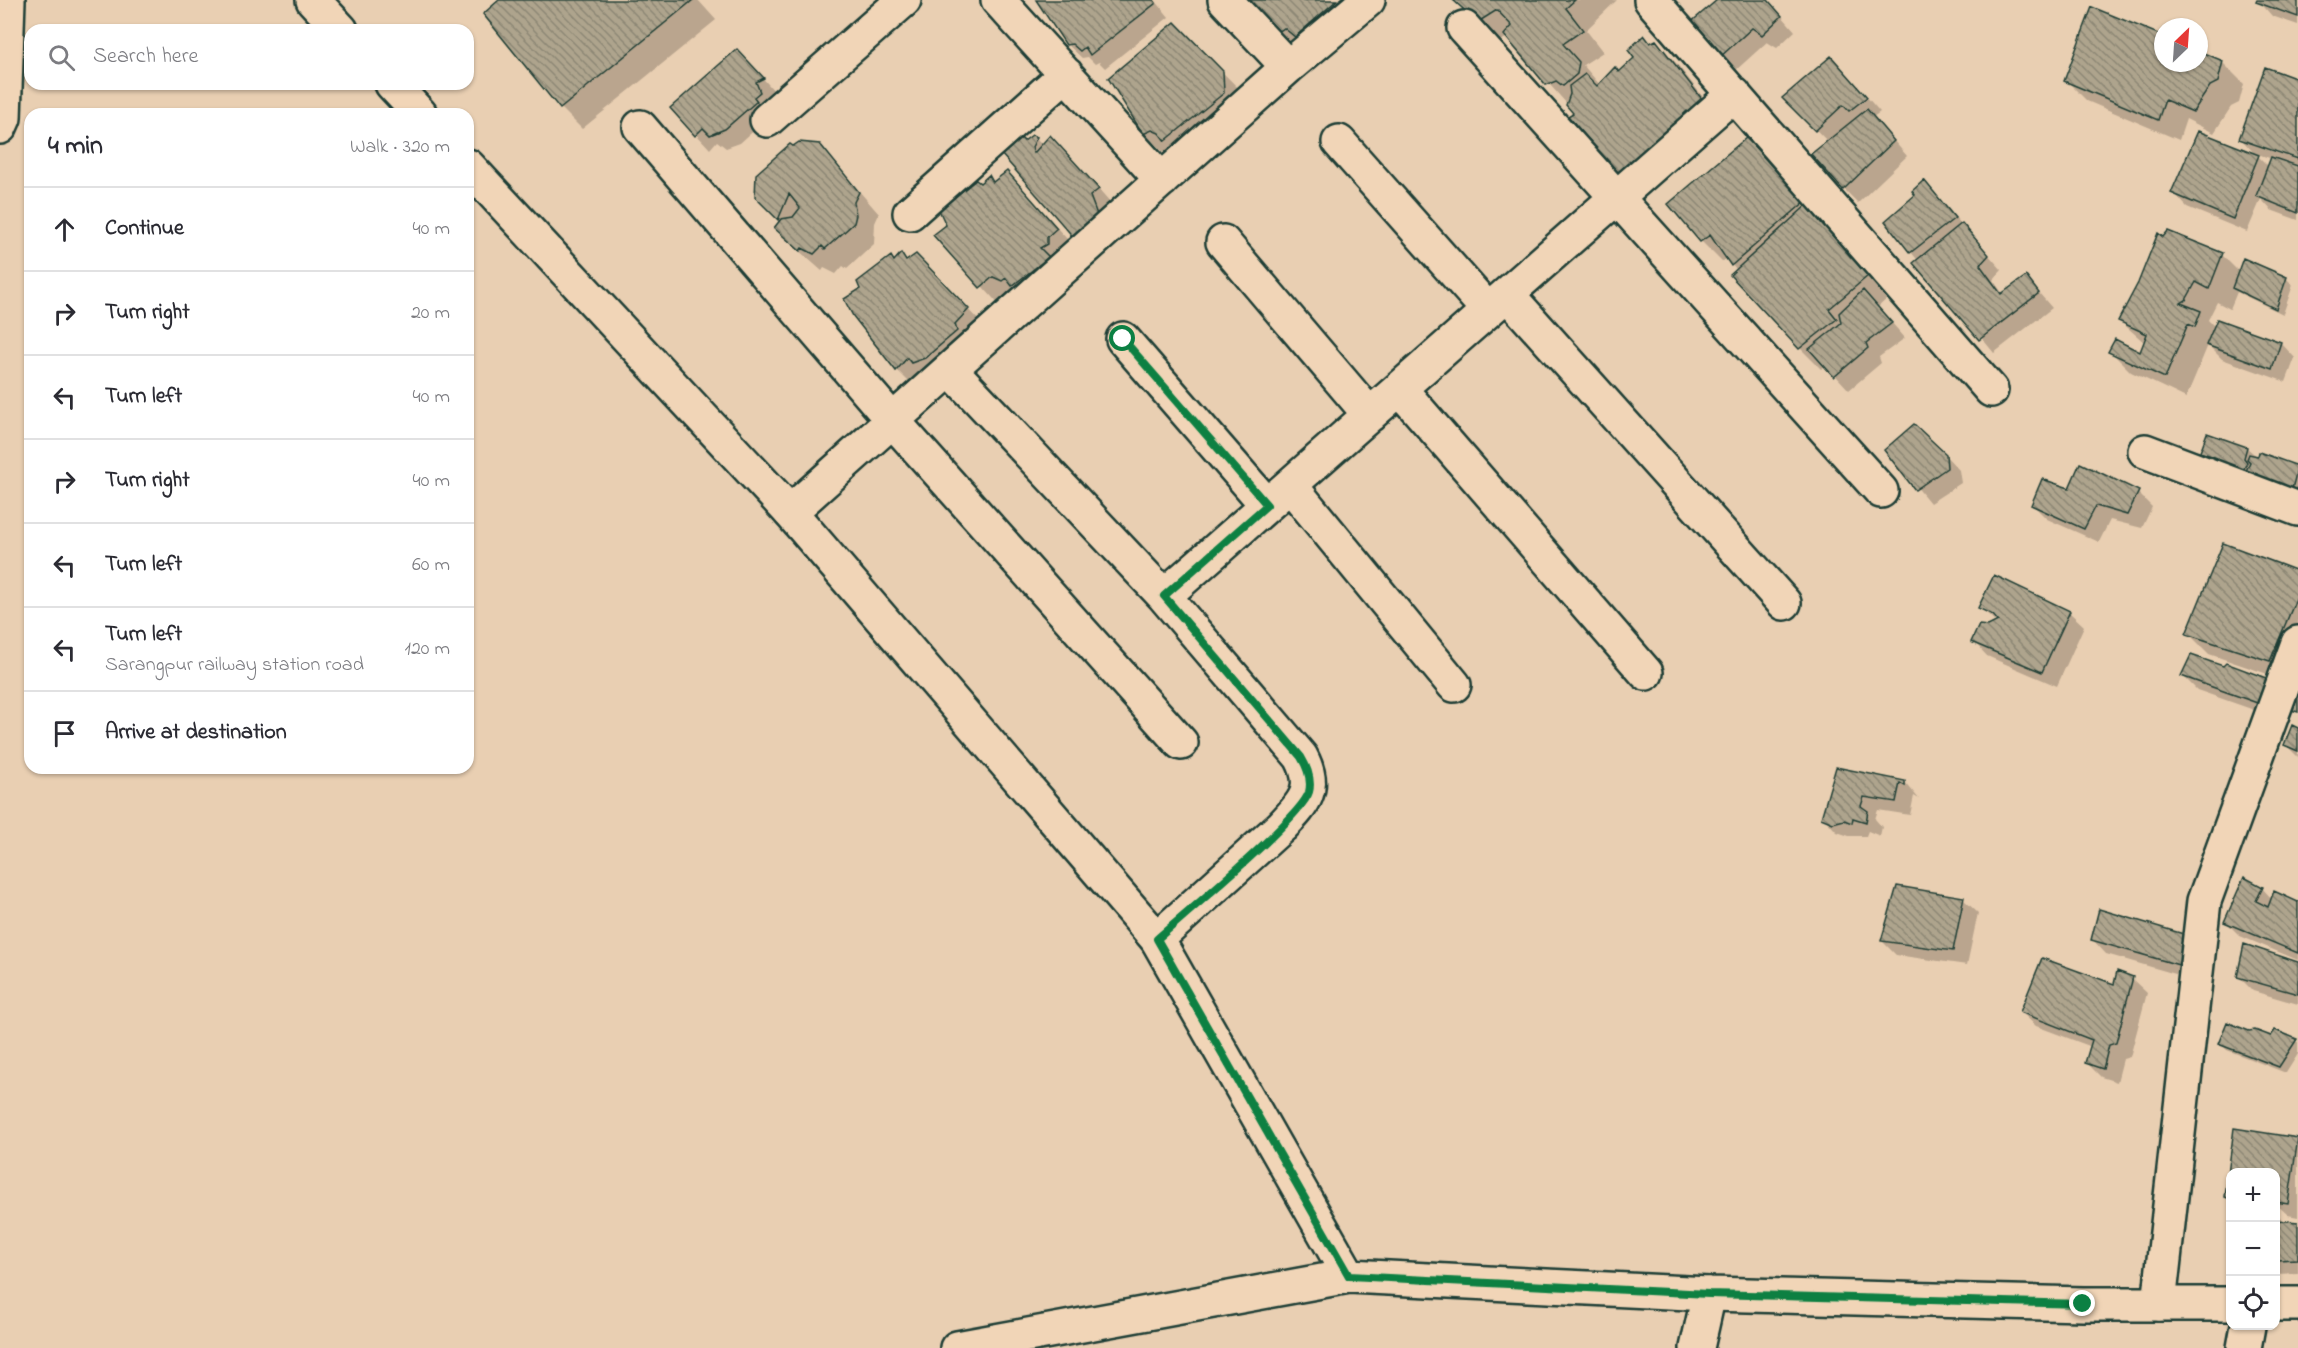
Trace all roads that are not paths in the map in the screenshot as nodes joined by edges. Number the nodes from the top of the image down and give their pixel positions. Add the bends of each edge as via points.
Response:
1 (9, 0) edge
2 (313, 0) edge
3 (904, 0) edge
4 (998, 0) edge
5 (1225, 0) edge
6 (1368, 0) edge
7 (1651, 0) edge
8 (335, 24) edge
9 (1464, 28) dead end
10 (1288, 67) junction
11 (1066, 74) junction
12 (398, 90) edge
13 (1734, 94) junction
14 (414, 108) edge
15 (767, 120) dead end
16 (0, 127) edge
17 (640, 127) dead end
18 (1339, 142) dead end
19 (474, 172) edge
20 (1162, 180) junction
21 (1617, 197) junction
22 (910, 213) dead end
23 (1223, 242) dead end
24 (1498, 302) junction
25 (1123, 339) dead end
26 (950, 369) junction
27 (1400, 388) junction
28 (1991, 390) dead end
29 (1370, 415) junction
30 (893, 420) junction
31 (2145, 451) dead end
32 (1881, 491) dead end
33 (1279, 495) junction
34 (2298, 509) edge
35 (790, 512) junction
36 (1164, 596) junction
37 (1784, 603) dead end
38 (2298, 643) edge
39 (1646, 673) dead end
40 (1455, 685) dead end
41 (1181, 743) dead end
42 (1157, 939) junction
43 (1349, 1276) junction
44 (1709, 1294) junction
45 (2159, 1304) junction
46 (2226, 1304) edge
47 (2280, 1304) edge
48 (2298, 1304) edge
49 (2247, 1330) edge
50 (957, 1348) edge
51 (1697, 1348) edge
52 (2244, 1348) edge

1 - 16 street via 4,118
2 - 8 street
3 - 15 street
4 - 11 street
5 - 10 street
6 - 10 street
7 - 13 street
9 - 21 street
10 - 20 street
11 - 20 street
11 - 22 street
12 - 14 street
13 - 21 street
13 - 28 street
17 - 30 street
18 - 24 street
19 - 35 street
20 - 26 street
21 - 24 street
21 - 32 street
23 - 29 street
24 - 27 street
24 - 37 street
25 - 33 street
26 - 30 street
26 - 36 street
27 - 29 street
27 - 39 street
29 - 33 street
30 - 35 street
30 - 41 street
31 - 34 street
33 - 36 street
33 - 40 street
35 - 42 street
36 - 42 street via 1301,757 1308,769 1309,793 1282,826
38 - 45 street via 2204,901
42 - 43 street
43 - 44 street
43 - 50 street
44 - 45 street
44 - 51 street
45 - 46 street
47 - 48 street
49 - 52 street

